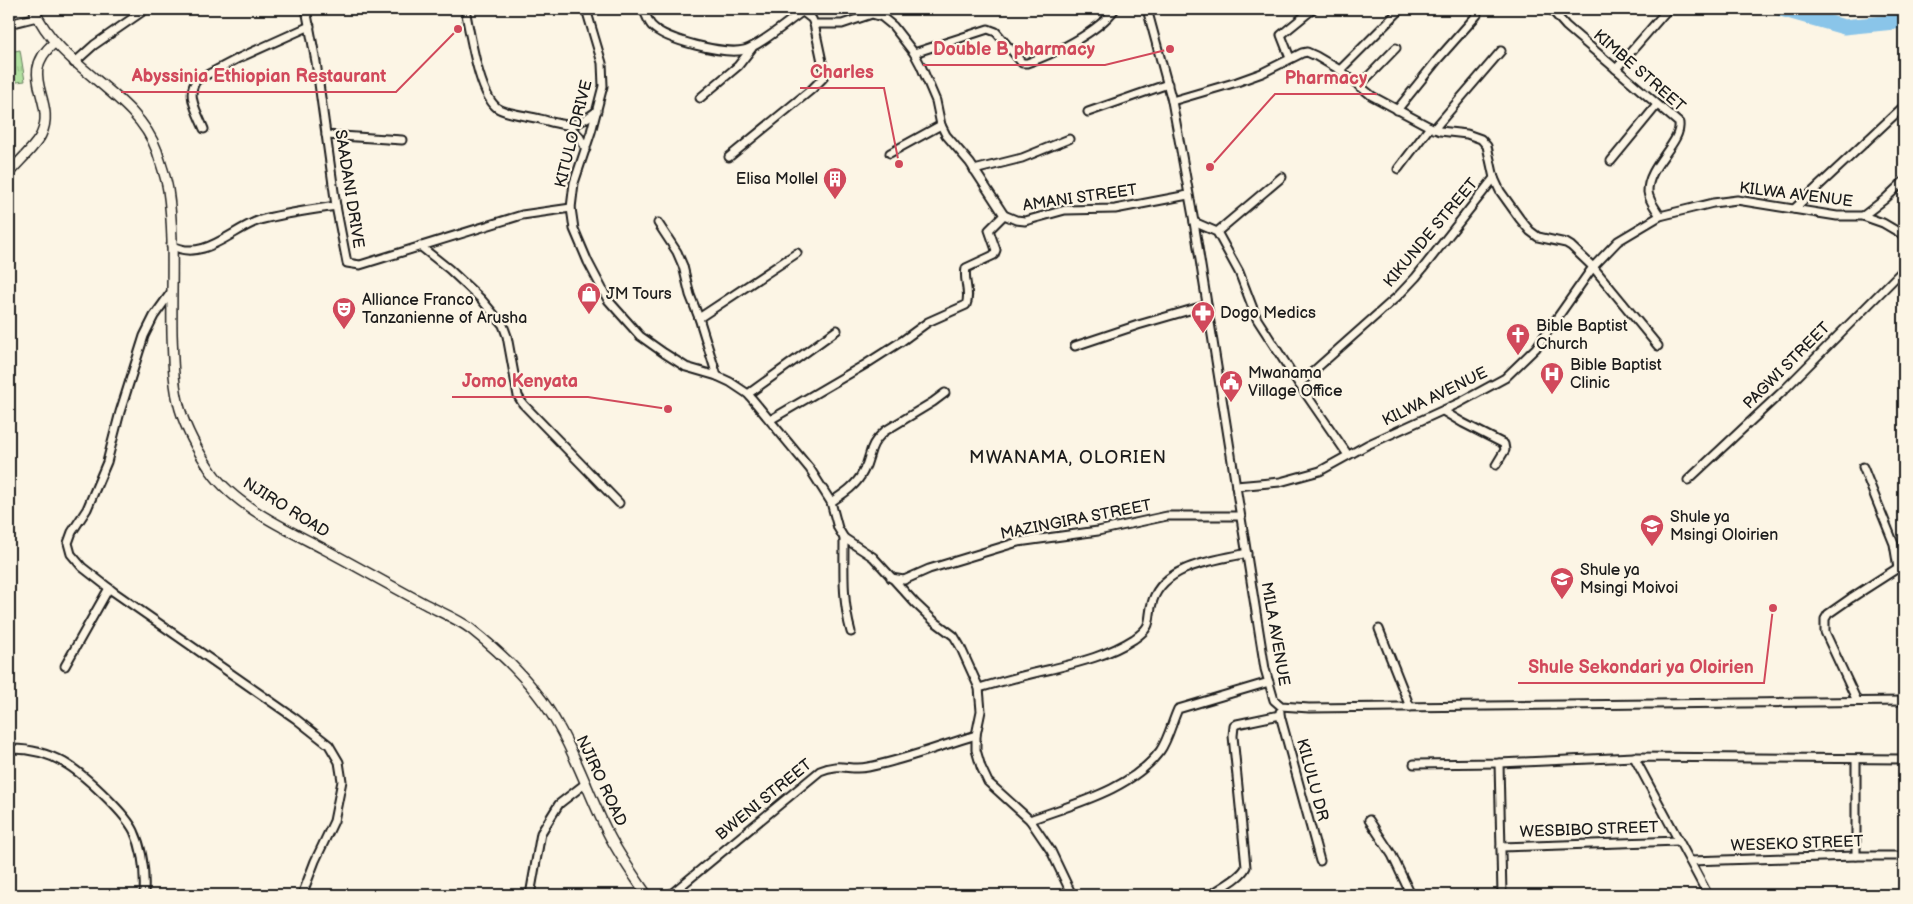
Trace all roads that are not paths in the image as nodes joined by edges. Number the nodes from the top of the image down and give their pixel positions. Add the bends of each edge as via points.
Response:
1 (146, 9) edge
2 (306, 9) edge
3 (465, 9) edge
4 (586, 9) edge
5 (643, 9) edge
6 (1115, 9) edge
7 (1146, 9) edge
8 (1313, 9) edge
9 (1401, 9) edge
10 (1550, 9) edge
11 (1668, 9) edge
12 (800, 10) edge
13 (35, 13) edge
14 (1477, 15) dead end
15 (9, 24) edge
16 (814, 24) junction
17 (310, 26) junction
18 (55, 42) junction
19 (753, 47) junction
20 (1396, 48) dead end
21 (1501, 51) dead end
22 (914, 53) junction
23 (1290, 58) junction
24 (74, 63) junction
25 (1616, 68) junction
26 (1340, 70) junction
27 (1168, 84) junction
28 (1359, 86) junction
29 (700, 98) dead end
30 (1172, 101) junction
31 (1657, 105) junction
32 (1904, 106) edge
33 (1397, 110) junction
34 (597, 111) junction
35 (1088, 112) dead end
36 (942, 125) junction
37 (569, 126) junction
38 (1432, 128) junction
39 (204, 129) dead end
40 (326, 134) junction
41 (1069, 139) dead end
42 (402, 140) dead end
43 (586, 149) junction
44 (890, 153) dead end
45 (729, 157) dead end
46 (1611, 161) dead end
47 (1398, 169) dead end
48 (974, 170) junction
49 (9, 173) edge
50 (1282, 177) dead end
51 (1494, 178) junction
52 (1904, 181) edge
53 (1188, 195) junction
54 (336, 206) junction
55 (571, 208) junction
56 (1794, 209) junction
57 (1004, 215) junction
58 (1660, 216) junction
59 (1863, 216) junction
60 (1194, 222) junction
61 (658, 224) dead end
62 (1217, 232) junction
63 (1904, 237) edge
64 (171, 245) junction
65 (420, 246) junction
66 (797, 253) dead end
67 (1593, 266) junction
68 (1904, 269) edge
69 (172, 291) junction
70 (1207, 305) junction
71 (699, 318) junction
72 (837, 330) dead end
73 (1075, 346) dead end
74 (1658, 346) dead end
75 (717, 376) junction
76 (1299, 384) junction
77 (945, 393) dead end
78 (748, 394) junction
79 (1443, 411) junction
80 (770, 420) junction
81 (1348, 455) junction
82 (1496, 465) dead end
83 (1863, 467) dead end
84 (1688, 480) dead end
85 (1236, 486) junction
86 (831, 502) junction
87 (619, 503) dead end
88 (1240, 516) junction
89 (844, 538) junction
90 (1247, 553) junction
91 (1901, 566) edge
92 (892, 578) junction
93 (109, 588) junction
94 (1379, 629) dead end
95 (851, 632) dead end
96 (65, 666) dead end
97 (1269, 682) junction
98 (979, 688) junction
99 (1904, 700) edge
100 (1857, 701) junction
101 (1281, 706) junction
102 (1410, 707) junction
103 (1280, 715) junction
104 (976, 736) junction
105 (9, 749) edge
106 (1634, 757) junction
107 (1904, 759) edge
108 (1856, 760) junction
109 (1499, 763) junction
110 (1414, 764) dead end
111 (586, 783) junction
112 (1030, 820) junction
113 (1369, 820) dead end
114 (1679, 841) junction
115 (1501, 847) junction
116 (1856, 856) junction
117 (1904, 856) edge
118 (1320, 861) dead end
119 (1690, 861) junction
120 (144, 895) edge
121 (302, 895) edge
122 (530, 895) edge
123 (647, 895) edge
124 (670, 895) edge
125 (1072, 895) edge
126 (1210, 895) edge
127 (1411, 895) edge
128 (1502, 895) edge
129 (1708, 895) edge

1 - 24 street
2 - 17 street, SAADANI DRIVE
3 - 37 street via 480,80 490,101 499,109
4 - 34 street, KITULO DRIVE via 602,63 603,86
5 - 19 street via 652,26 674,38 708,49 742,51
6 - 22 street via 1109,17 1076,39 1027,63 1022,63 996,32 988,29
7 - 27 street, MILA AVENUE
8 - 23 street via 1281,35
9 - 26 street
10 - 25 street, KIMBE STREET
11 - 25 street
12 - 16 street
12 - 19 street
13 - 15 street
13 - 18 street, NJIRO ROAD
14 - 33 street
16 - 22 street, AMANI STREET via 842,24 872,14 893,26
16 - 45 street via 823,78
17 - 39 street via 197,80 191,91
17 - 40 street, SAADANI DRIVE
18 - 24 street, NJIRO ROAD
18 - 49 street via 44,52 38,65 38,88 45,111 41,135
19 - 29 street via 738,66
20 - 28 street
21 - 38 street
22 - 36 street, AMANI STREET via 936,101
23 - 26 street via 1307,52
23 - 30 street via 1262,73
24 - 64 street, NJIRO ROAD via 119,99 141,123 156,148 168,188
25 - 31 street, KIMBE STREET
26 - 28 street
27 - 30 street, MILA AVENUE
27 - 35 street
28 - 33 street
30 - 53 street, MILA AVENUE
31 - 46 street
31 - 58 street, KIMBE STREET via 1675,118 1680,129 1658,161 1648,191
32 - 56 street
33 - 38 street
34 - 37 street via 583,122
34 - 43 street, KITULO DRIVE
36 - 44 street
36 - 48 street, AMANI STREET
37 - 43 street
38 - 47 street
38 - 51 street via 1481,139 1487,146
40 - 42 street
40 - 54 street, SAADANI DRIVE
41 - 48 street via 1022,158
43 - 55 street, KITULO DRIVE via 574,183
48 - 57 street, AMANI STREET
50 - 62 street
51 - 67 street via 1507,203 1530,231 1538,237 1569,244
51 - 76 street, KIKUNDE STREET via 1399,295
52 - 59 street
53 - 57 street, AMANI STREET via 1105,210 1065,210 1025,220
53 - 60 street, MILA AVENUE
54 - 64 street via 257,221 198,250 184,251
54 - 65 street, SAADANI DRIVE via 347,263 360,265
55 - 65 street, SAADANI DRIVE via 522,215
55 - 75 street, KITULO DRIVE via 574,229 588,262 608,300 622,318 640,336 686,367
56 - 58 street, KILWA AVENUE via 1737,200
56 - 59 street, KILWA AVENUE via 1837,216
57 - 80 street via 989,230 996,250 994,255 966,268 966,305 928,322 859,368
58 - 67 street, KILWA AVENUE via 1618,241
59 - 63 street, KILWA AVENUE via 1883,223
60 - 62 street
60 - 70 street, MILA AVENUE
61 - 71 street via 680,259
62 - 76 street via 1239,272 1257,318
64 - 69 street, NJIRO ROAD
65 - 87 street via 496,315 507,336 518,396 523,404
66 - 71 street
67 - 74 street
67 - 79 street, KILWA AVENUE via 1555,323 1524,360 1504,378
68 - 84 street, PAGWI STREET via 1783,391
69 - 93 street via 144,336 107,462 68,543 71,554 82,567
69 - 111 street, NJIRO ROAD via 173,355 180,410 210,470 224,487 275,523 468,627 512,664 534,690 558,725
70 - 73 street
70 - 85 street, MILA AVENUE
71 - 75 street
72 - 78 street
75 - 78 street, KITULO DRIVE
76 - 81 street
77 - 86 street via 878,437 864,471 856,482
78 - 80 street, KITULO DRIVE
79 - 81 street, KILWA AVENUE
79 - 82 street via 1504,444 1505,450
80 - 86 street, KITULO DRIVE via 810,469
81 - 85 street, KILWA AVENUE via 1307,476
83 - 91 street
85 - 88 street, MILA AVENUE
86 - 89 street, KITULO DRIVE
88 - 90 street, MILA AVENUE
88 - 92 street, MAZINGIRA STREET via 1167,516 1098,532 1018,542 929,569 904,580
89 - 92 street via 872,557
89 - 95 street via 844,595
90 - 97 street, MILA AVENUE
90 - 98 street via 1182,570 1167,579 1153,600 1150,624 1135,638 1104,654
91 - 100 street via 1828,614 1826,619 1825,632
92 - 98 street via 934,621 954,636
93 - 96 street
93 - 121 street via 329,745 339,762 342,781 334,821
94 - 102 street
97 - 101 street, MILA AVENUE via 1274,700
97 - 112 street via 1178,709 1160,750 1137,775 1109,790
98 - 104 street via 981,711
99 - 100 street, MILA AVENUE
100 - 102 street, MILA AVENUE
101 - 102 street, MILA AVENUE
101 - 103 street, KILULU DR
103 - 118 street, KILULU DR
103 - 126 street via 1234,726 1246,867
104 - 112 street via 976,750 988,782
104 - 124 street, BWENI STREET via 861,769 831,766 820,771
105 - 120 street via 45,753 71,765 118,809 134,831 140,851
106 - 108 street
106 - 109 street
106 - 114 street
107 - 108 street
108 - 116 street
109 - 110 street
109 - 115 street
111 - 122 street via 559,804 541,833
111 - 123 street, NJIRO ROAD via 621,858
112 - 125 street via 1051,851
113 - 127 street via 1392,855
114 - 115 street, WESBIBO STREET
114 - 119 street
115 - 128 street
116 - 117 street, WESEKO STREET
116 - 119 street, WESEKO STREET
119 - 129 street

